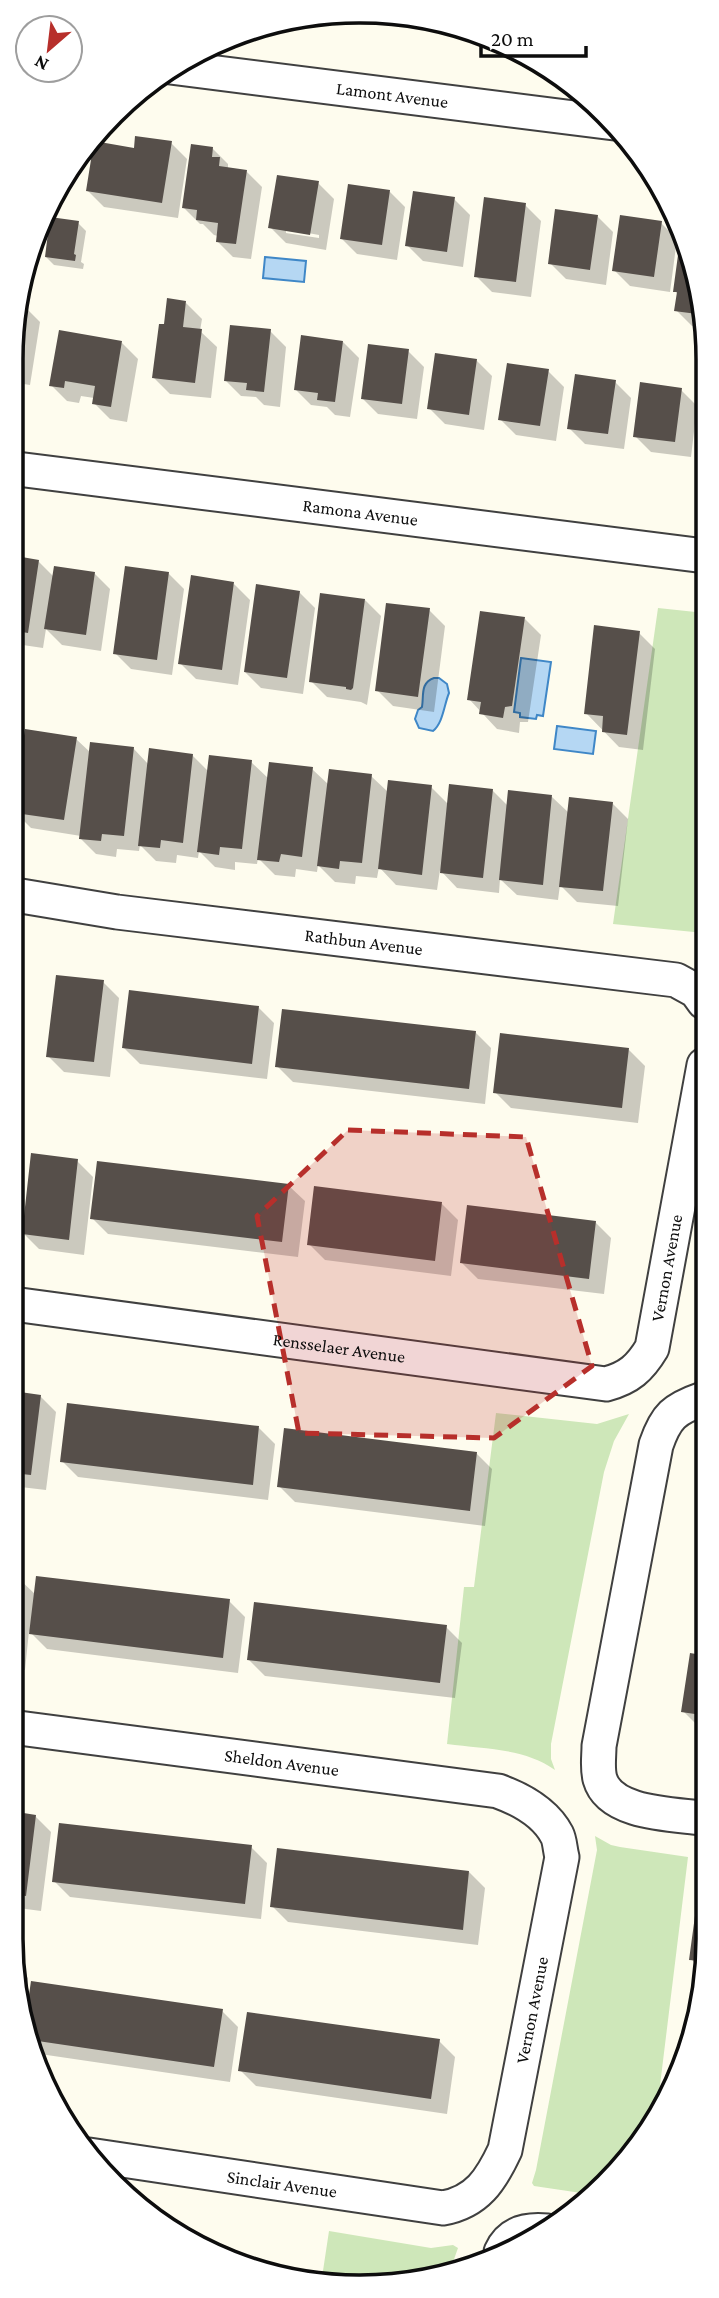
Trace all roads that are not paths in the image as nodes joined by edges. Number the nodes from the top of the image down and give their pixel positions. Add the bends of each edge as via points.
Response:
1 (189, 69) edge
2 (597, 120) edge
3 (23, 470) edge
4 (696, 555) edge
5 (23, 896) edge
6 (696, 991) edge
7 (696, 1109) edge
8 (23, 1305) edge
9 (652, 1348) joint
10 (696, 1401) edge
11 (23, 1729) edge
12 (696, 1817) edge
13 (545, 1819) joint
14 (103, 2157) edge
15 (473, 2197) joint

1 - 2 street, Lamont Avenue
3 - 4 street, Ramona Avenue
5 - 6 street, Rathbun Avenue via 117,912 676,980
7 - 9 street, Vernon Avenue
8 - 9 street, Rensselaer Avenue via 607,1384 635,1372
10 - 12 street via 671,1414 656,1445 598,1768 611,1797 634,1808
11 - 13 street, Sheldon Avenue via 498,1791 524,1801
13 - 15 street, Vernon Avenue via 558,1836 562,1857 505,2150
14 - 15 street, Sinclair Avenue via 443,2208

